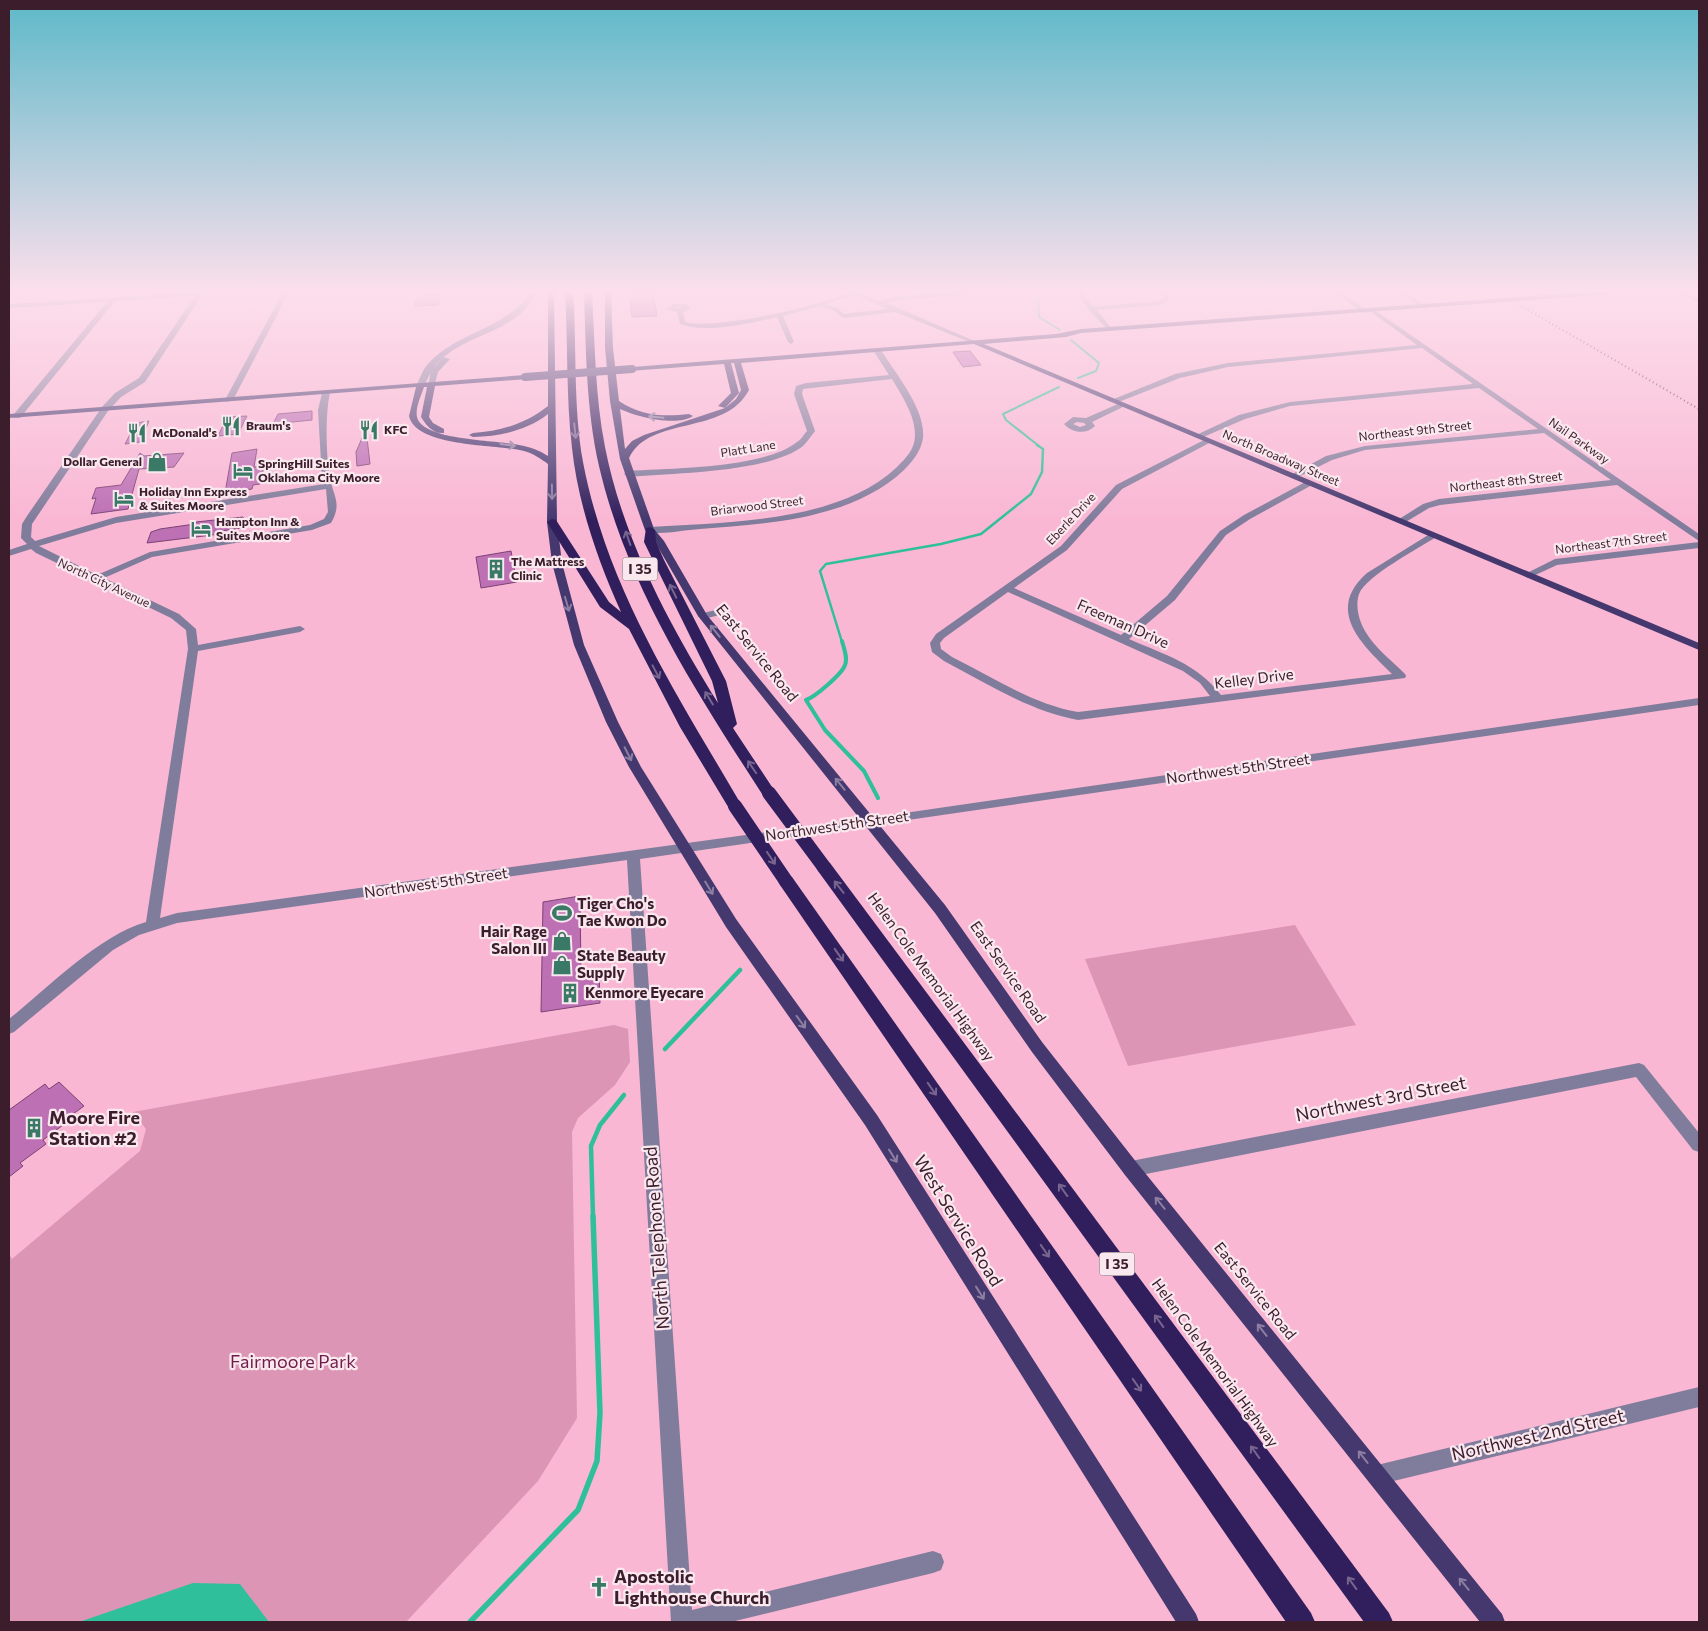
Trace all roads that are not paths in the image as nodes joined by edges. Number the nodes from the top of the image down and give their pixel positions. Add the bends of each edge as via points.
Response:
1 (54, 368) edge
2 (150, 368) edge
3 (246, 368) edge
4 (427, 368) edge
5 (437, 368) edge
6 (551, 368) edge
7 (573, 368) edge
8 (593, 368) edge
9 (611, 368) edge
10 (644, 368) edge
11 (728, 368) edge
12 (739, 368) edge
13 (887, 368) edge
14 (1036, 368) edge
15 (1212, 368) edge
16 (1454, 368) edge
17 (893, 378) junction
18 (431, 385) junction
19 (420, 386) junction
20 (1479, 386) junction
21 (326, 393) junction
22 (229, 400) junction
23 (614, 401) junction
24 (1114, 401) junction
25 (1123, 405) junction
26 (551, 407) junction
27 (105, 409) junction
28 (13, 416) edge
29 (1087, 421) dead end
30 (1544, 431) junction
31 (1198, 436) junction
32 (1209, 441) junction
33 (624, 459) junction
34 (551, 463) junction
35 (628, 474) junction
36 (1293, 476) junction
37 (1619, 482) junction
38 (1309, 483) junction
39 (329, 486) junction
40 (1401, 521) junction
41 (552, 522) junction
42 (650, 530) junction
43 (1433, 535) junction
44 (1699, 538) edge
45 (1699, 544) edge
46 (31, 546) junction
47 (9, 553) edge
48 (1528, 575) junction
49 (95, 579) junction
50 (1007, 588) junction
51 (720, 612) dead end
52 (703, 616) junction
53 (300, 629) dead end
54 (633, 630) junction
55 (1122, 640) junction
56 (935, 643) joint
57 (1699, 647) edge
58 (193, 649) junction
59 (1218, 698) junction
60 (1699, 702) edge
61 (734, 740) junction
62 (870, 822) junction
63 (684, 847) junction
64 (633, 854) junction
65 (152, 924) junction
66 (9, 1028) edge
67 (1699, 1145) edge
68 (1131, 1169) junction
69 (1699, 1396) edge
70 (1377, 1475) junction
71 (933, 1562) dead end
72 (682, 1622) edge
73 (688, 1622) edge
74 (1188, 1622) edge
75 (1302, 1622) edge
76 (1380, 1622) edge
77 (1494, 1622) edge

1 - 28 street
2 - 27 street via 142,380 118,395
3 - 22 street
4 - 19 street
5 - 18 street
6 - 26 main road
7 -> 54 highway, I 35 via 579,468 601,549
61 -> 8 highway, Helen Cole Memorial Highway / I 35 via 679,649 631,549 604,465
9 - 23 main road, East Service Road
10 - 18 main road, bridge
11 -> 23 main road via 734,392 724,405 710,411 679,418 650,417 629,411
12 - 33 main road via 745,390 734,406 647,436 635,443
13 - 17 street, Briarwood Street
14 - 24 main road, North Broadway Street
15 - 24 street via 1178,376
16 - 20 street, Nail Parkway
17 - 35 street, Platt Lane via 799,388 798,394 811,431 801,445 784,454 748,463
17 - 42 street, Briarwood Street via 910,405 920,436 909,459 884,482 844,502 809,512 764,520
18 - 19 main road
18 - 26 main road via 425,412 427,422 437,430 454,434 482,435 517,428 536,420
19 - 21 main road
19 -> 34 main road via 413,417 416,425 427,433 520,446 540,454
20 - 30 street, Nail Parkway
20 - 31 street via 1279,406 1242,417
21 - 22 main road
21 - 39 street via 322,410
22 - 27 main road
23 - 33 main road, East Service Road
24 - 25 main road, North Broadway Street
25 - 29 street
25 - 31 main road, North Broadway Street
26 - 34 main road
27 - 28 main road
27 - 46 street via 27,524 26,538
30 - 36 street, Northeast 9th Street via 1365,448 1330,458
30 - 37 street, Nail Parkway
31 - 32 main road, North Broadway Street
32 - 36 main road, North Broadway Street
32 - 50 street, Eberle Drive via 1119,487 1064,548
33 - 35 main road, East Service Road
34 -> 41 main road, West Service Road
35 - 42 main road, East Service Road
36 - 38 main road, North Broadway Street
37 - 40 street, Northeast 8th Street via 1439,502
37 - 44 street, Nail Parkway
38 - 40 main road, North Broadway Street
38 - 55 street via 1223,533 1171,598
39 - 46 street via 116,520
39 - 49 street via 332,512 328,521 318,526 150,555
40 - 43 main road, North Broadway Street
41 - 54 highway via 604,604
41 -> 63 main road, West Service Road via 561,582 595,685 635,767
42 - 52 main road, East Service Road
61 -> 42 highway via 720,681 658,560 650,542
43 - 48 main road, North Broadway Street
43 - 59 street, Kelley Drive via 1362,583 1354,597 1353,614 1360,632 1401,676
45 - 48 street, Northeast 7th Street via 1555,562
46 - 47 street
46 - 49 street, North City Avenue
48 - 57 main road, North Broadway Street
49 - 58 street, North City Avenue via 187,624
50 - 55 street, Freeman Drive
50 - 56 street, Eberle Drive via 940,636
51 - 52 street
62 -> 52 main road, East Service Road
53 - 58 street
54 -> 75 highway, I 35, bridge via 680,717 735,806
55 - 59 street, Freeman Drive via 1197,674
56 - 59 street, Kelley Drive via 936,650 948,659 1038,705 1063,714 1089,715
58 - 65 street, North City Avenue
60 - 62 street, Northwest 5th Street
76 -> 61 highway, Helen Cole Memorial Highway / I 35, bridge via 769,793
62 - 63 street, Northwest 5th Street
62 - 68 main road, East Service Road via 940,909 1037,1047
63 - 64 street, Northwest 5th Street
63 -> 74 main road, West Service Road via 731,923 870,1120
64 - 65 street, Northwest 5th Street
64 - 72 street, North Telephone Road
65 - 66 street, Northwest 5th Street via 108,946
67 - 68 street, Northwest 3rd Street via 1639,1070
70 -> 68 main road, East Service Road
69 - 70 street, Northwest 2nd Street
77 -> 70 main road, East Service Road
71 - 73 street

